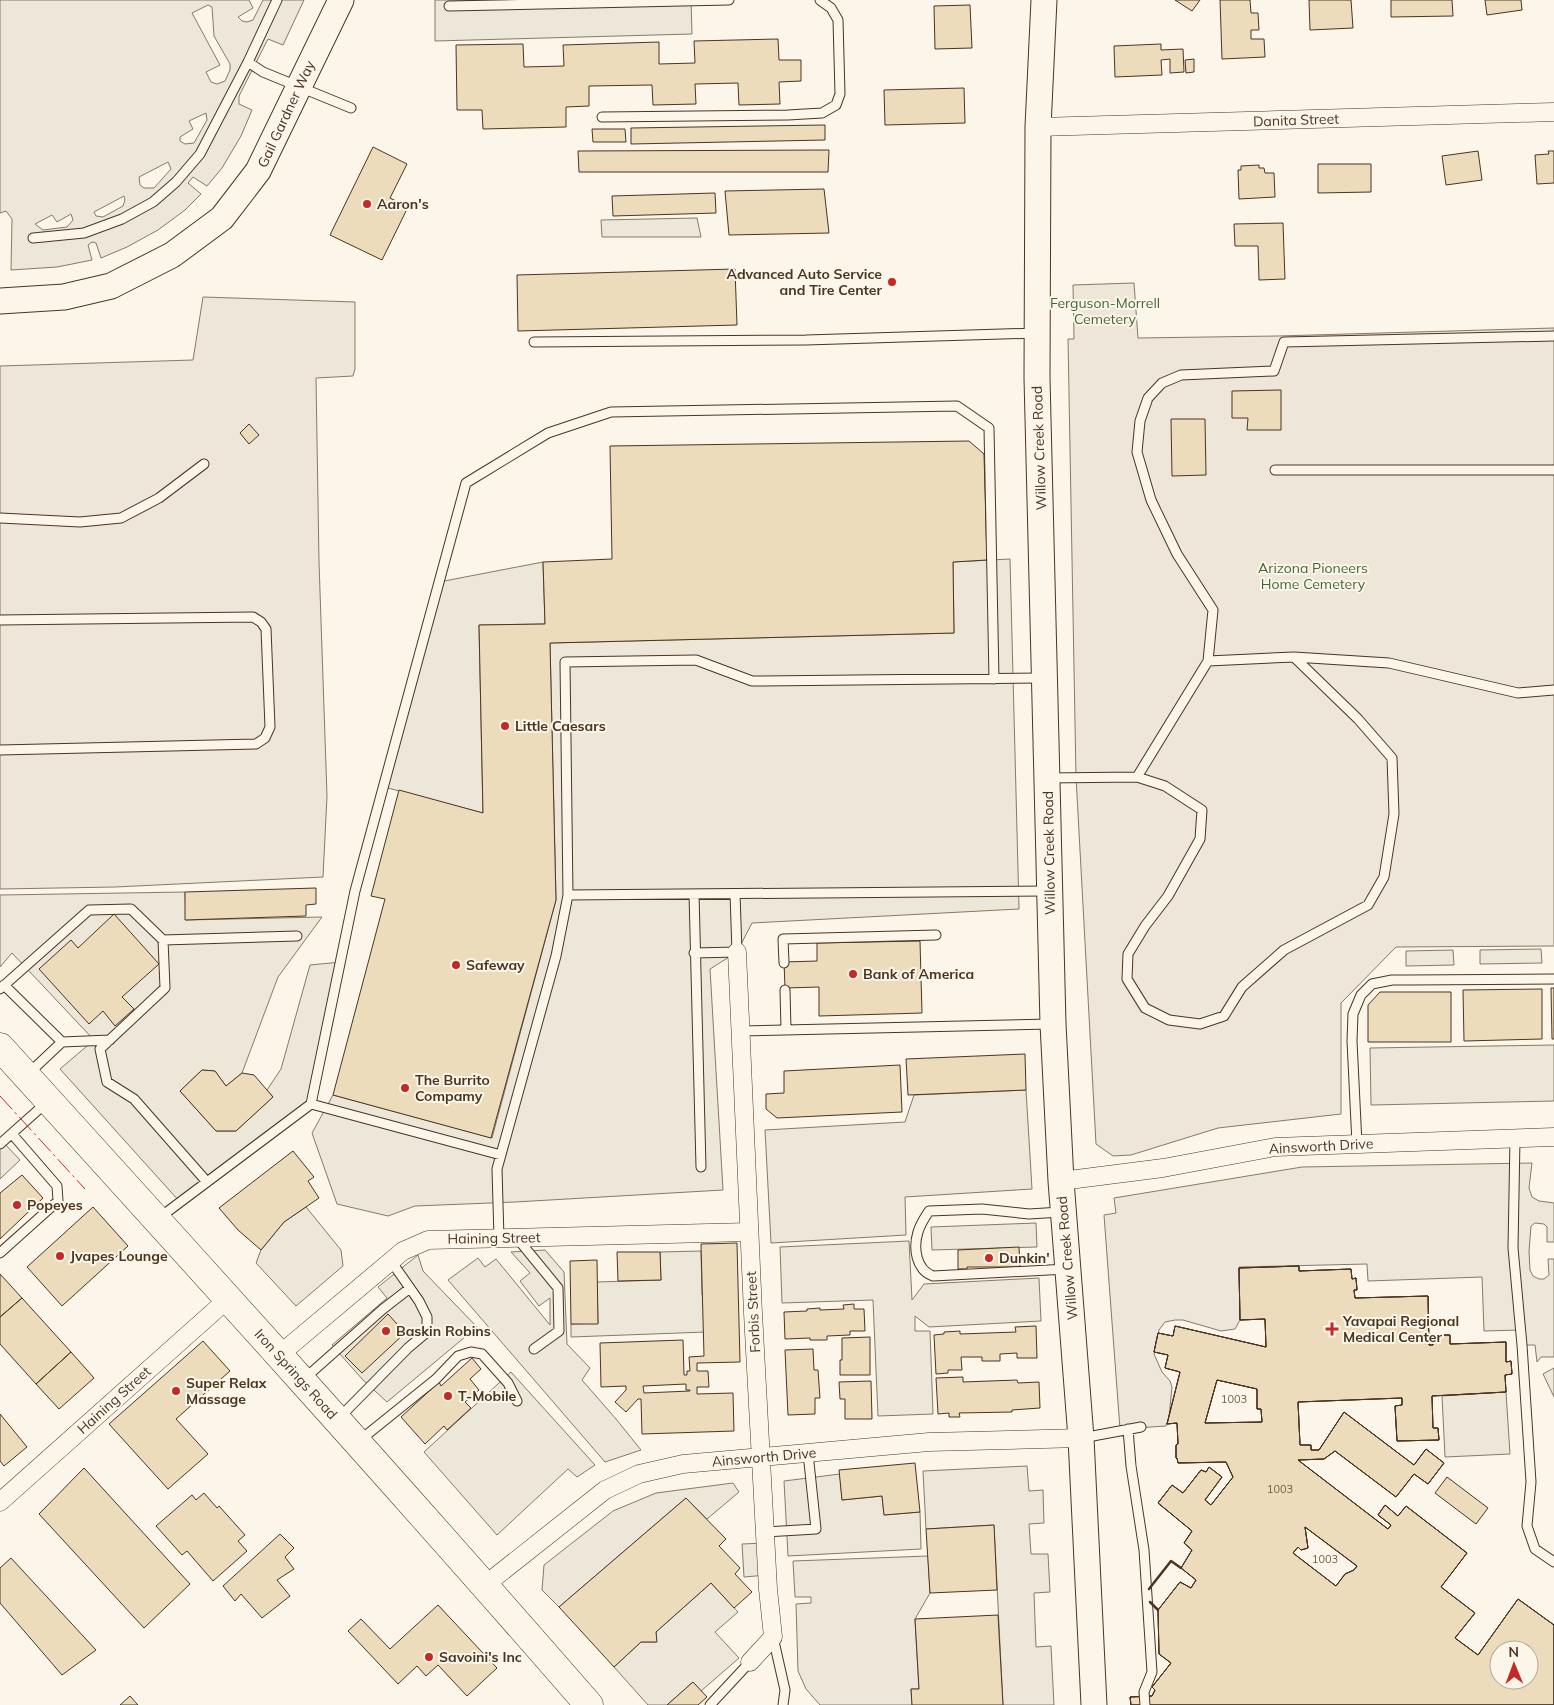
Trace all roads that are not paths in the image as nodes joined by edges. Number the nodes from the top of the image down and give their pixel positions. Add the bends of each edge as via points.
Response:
1 (277, 0) edge
2 (341, 0) edge
3 (729, 0) edge
4 (820, 0) edge
5 (1044, 0) edge
6 (449, 6) dead end
7 (248, 62) junction
8 (298, 87) junction
9 (351, 108) dead end
10 (1554, 112) edge
11 (602, 117) dead end
12 (1038, 127) junction
13 (33, 238) dead end
14 (0, 301) edge
15 (1037, 333) junction
16 (1554, 336) edge
17 (534, 342) dead end
18 (204, 464) dead end
19 (1275, 470) dead end
20 (1554, 470) edge
21 (0, 518) edge
22 (0, 620) edge
23 (1294, 657) junction
24 (1208, 661) junction
25 (1045, 678) junction
26 (994, 679) junction
27 (1554, 690) edge
28 (0, 750) edge
29 (1137, 777) junction
30 (1047, 778) junction
31 (1050, 891) junction
32 (694, 894) junction
33 (735, 894) junction
34 (568, 896) junction
35 (936, 935) dead end
36 (297, 936) dead end
37 (163, 940) junction
38 (737, 952) junction
39 (694, 953) junction
40 (784, 963) dead end
41 (1554, 979) edge
42 (2, 987) edge
43 (784, 990) dead end
44 (1053, 1024) junction
45 (786, 1030) junction
46 (740, 1031) junction
47 (110, 1040) junction
48 (62, 1042) junction
49 (0, 1047) edge
50 (26, 1076) junction
51 (49, 1101) junction
52 (311, 1104) junction
53 (12, 1134) junction
54 (1554, 1137) edge
55 (1515, 1138) junction
56 (0, 1144) edge
57 (1357, 1144) junction
58 (501, 1155) junction
59 (701, 1167) dead end
60 (1061, 1181) junction
61 (207, 1182) junction
62 (1064, 1212) junction
63 (157, 1220) junction
64 (749, 1232) junction
65 (517, 1237) junction
66 (499, 1238) junction
67 (0, 1253) edge
68 (391, 1262) junction
69 (1068, 1269) junction
70 (410, 1288) junction
71 (229, 1298) junction
72 (534, 1349) dead end
73 (279, 1355) junction
74 (302, 1381) junction
75 (517, 1401) dead end
76 (337, 1420) junction
77 (1141, 1427) dead end
78 (1128, 1429) junction
79 (1081, 1438) junction
80 (358, 1443) junction
81 (808, 1453) junction
82 (760, 1457) junction
83 (0, 1502) edge
84 (765, 1532) junction
85 (1554, 1562) edge
86 (485, 1585) junction
87 (773, 1637) junction
88 (750, 1662) joint
89 (589, 1705) edge
90 (710, 1705) edge
91 (783, 1705) edge
92 (1094, 1705) edge
93 (1145, 1705) edge

1 - 7 lane
2 - 8 main road, Gail Gardner Way
3 - 6 lane
4 - 11 lane via 831,8 838,20 840,94 836,105 822,113
5 - 12 main road, Willow Creek Road
7 - 8 lane
7 - 13 lane via 200,154 153,202 122,219 84,233
8 - 9 lane
8 - 14 main road, Gail Gardner Way via 258,172 222,218 172,255 111,286 64,297
10 - 12 street, Danita Street
12 - 15 main road, Willow Creek Road
15 - 17 lane via 806,340
15 - 25 main road, Willow Creek Road
16 - 24 lane via 1284,342 1274,371 1181,375 1162,383 1148,398 1140,421 1137,452 1151,500 1177,554 1213,610
18 - 21 lane via 159,498 121,518 80,522
19 - 20 lane
22 - 28 lane via 253,617 266,629 270,727 265,738 256,744
23 - 24 lane
23 - 27 lane via 1389,664 1518,693
23 - 29 lane via 1358,719 1392,758 1394,814 1384,877 1368,905 1284,950 1242,987 1224,1016 1200,1024 1169,1020 1145,1008 1127,979 1128,954 1144,926 1168,896 1200,839 1202,810 1165,786
24 - 29 lane
25 - 26 lane
25 - 30 main road, Willow Creek Road
26 - 34 lane via 752,682 696,660 564,662
26 - 52 lane via 989,428 957,406 611,412 548,432 466,483 355,891
29 - 30 lane
30 - 31 main road, Willow Creek Road
31 - 33 lane
31 - 44 main road, Willow Creek Road
32 - 33 lane
32 - 34 lane
32 - 39 lane
33 - 38 lane
34 - 58 lane via 556,956
35 - 40 lane via 783,939
36 - 37 lane
37 - 42 lane via 132,909 89,910
37 - 47 lane via 165,988
38 - 39 lane
38 - 46 street, Forbis Street
39 - 59 lane
41 - 57 lane via 1392,980 1372,984 1360,995 1353,1014
42 - 48 lane
43 - 45 lane
44 - 45 lane
44 - 60 main road, Willow Creek Road
45 - 46 lane
46 - 64 street, Forbis Street
47 - 48 lane
47 - 61 lane via 100,1049 107,1082 134,1099
48 - 50 lane
49 - 50 main road, Iron Springs Road
50 - 51 main road, Iron Springs Road
51 - 53 lane
51 - 63 main road, Iron Springs Road
52 - 58 lane
52 - 61 lane
53 - 56 lane
53 - 67 lane via 57,1186 58,1202
54 - 55 street, Ainsworth Drive
55 - 57 street, Ainsworth Drive
55 - 85 lane via 1513,1248 1530,1482 1527,1526 1536,1549
57 - 60 street, Ainsworth Drive via 1275,1147 1162,1168
58 - 66 lane via 497,1169
60 - 62 main road, Willow Creek Road
61 - 63 lane
62 - 69 main road, Willow Creek Road
62 - 69 lane via 929,1211 918,1231 917,1261 927,1274 933,1276
63 - 71 main road, Iron Springs Road
64 - 65 street, Haining Street
64 - 82 street, Forbis Street
65 - 66 street, Haining Street
65 - 72 lane via 558,1288 559,1331
66 - 68 street, Haining Street via 428,1240
68 - 70 lane
68 - 73 street, Haining Street
69 - 79 main road, Willow Creek Road
70 - 74 lane
70 - 76 lane via 427,1317 427,1332
71 - 73 main road, Iron Springs Road
71 - 83 street, Haining Street
73 - 74 main road, Iron Springs Road
74 - 76 main road, Iron Springs Road
75 - 80 lane via 508,1382 482,1354 471,1352 458,1356 436,1379
76 - 80 main road, Iron Springs Road
77 - 78 lane
78 - 79 lane
78 - 93 lane via 1144,1550 1152,1672 1144,1692
79 - 81 street, Ainsworth Drive via 929,1442
79 - 92 main road, Willow Creek Road
80 - 86 main road, Iron Springs Road
81 - 82 street, Ainsworth Drive
81 - 84 lane via 816,1529
82 - 84 street, Forbis Street
82 - 86 street, Ainsworth Drive via 683,1464 639,1474 605,1490
84 - 87 street, Forbis Street
86 - 89 main road, Iron Springs Road
87 - 88 street
87 - 91 lane via 785,1690
88 - 90 lane

